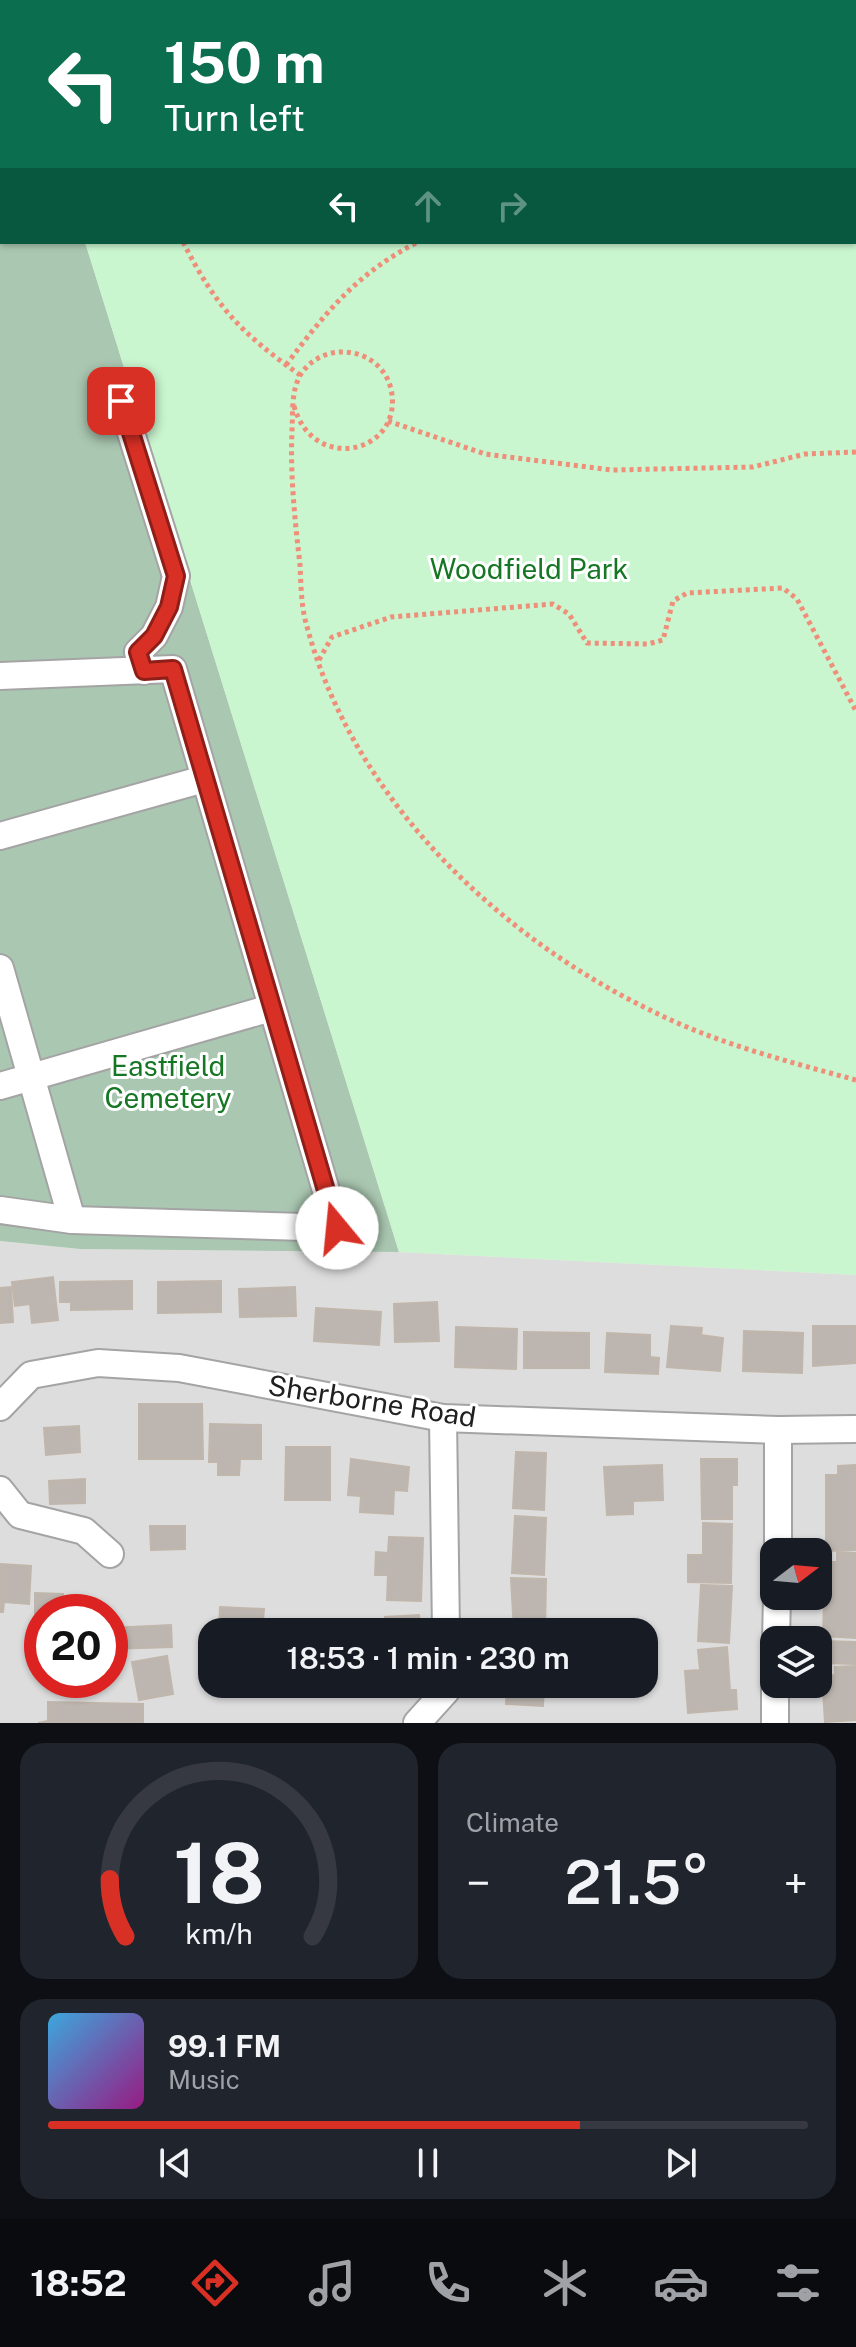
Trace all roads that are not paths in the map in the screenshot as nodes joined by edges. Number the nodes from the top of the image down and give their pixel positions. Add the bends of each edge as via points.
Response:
1 (121, 401) dead end
2 (144, 671) junction
3 (0, 676) edge
4 (204, 779) junction
5 (0, 836) edge
6 (0, 968) edge
7 (271, 1008) junction
8 (31, 1077) junction
9 (0, 1086) edge
10 (0, 1210) edge
11 (72, 1220) junction
12 (0, 1407) edge
13 (443, 1418) junction
14 (856, 1429) edge
15 (778, 1430) junction
16 (0, 1490) edge
17 (778, 1538) edge
18 (110, 1554) dead end
19 (446, 1618) edge
20 (440, 1698) edge
21 (775, 1698) edge
22 (417, 1723) edge
23 (775, 1723) edge

1 - 2 street via 176,576 169,607 154,636 138,652
2 - 3 street
2 - 4 street via 173,669
4 - 5 street
4 - 7 street
6 - 8 street
7 - 8 street
7 - 11 street via 337,1228
8 - 9 street
8 - 11 street
10 - 11 street
12 - 13 street, Sherborne Road via 31,1375 98,1363 179,1368
13 - 15 street, Sherborne Road
13 - 19 street
14 - 15 street, Sherborne Road
15 - 17 street
16 - 18 street via 20,1515 84,1531
20 - 22 street
21 - 23 street

